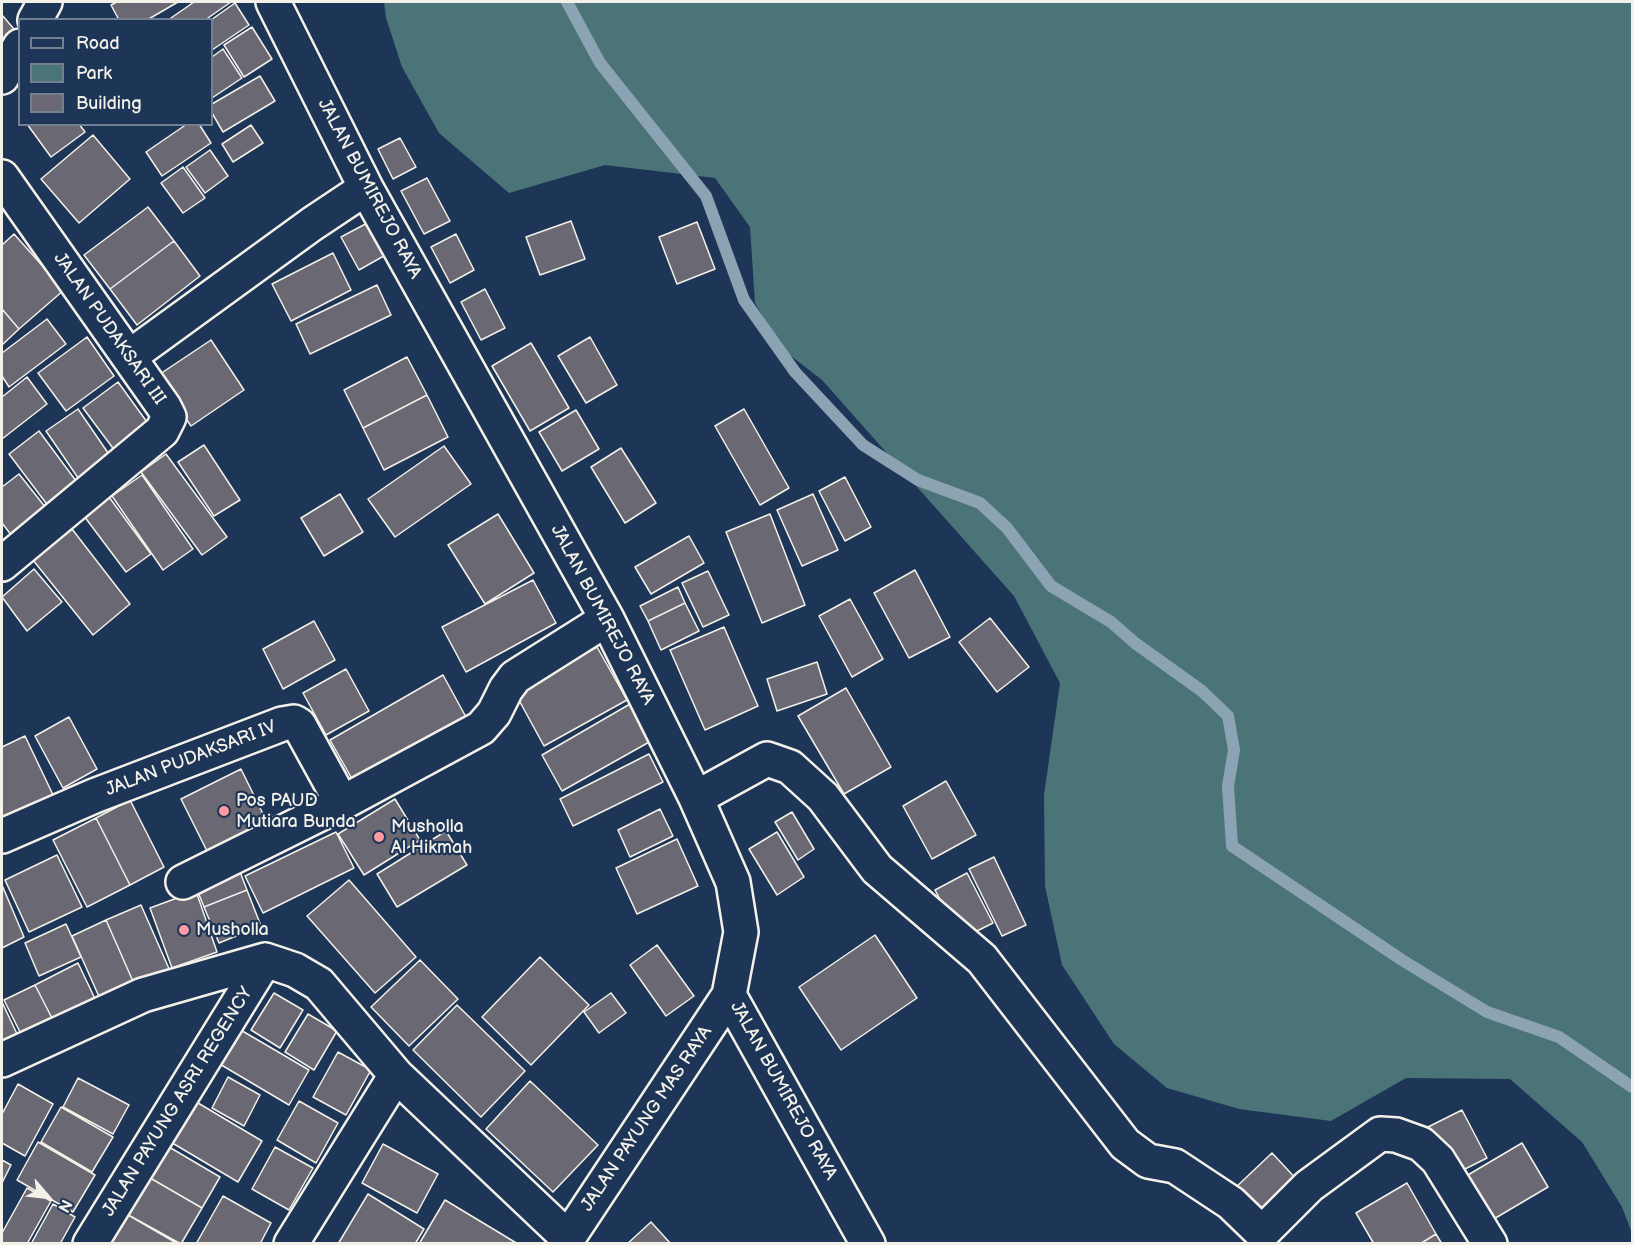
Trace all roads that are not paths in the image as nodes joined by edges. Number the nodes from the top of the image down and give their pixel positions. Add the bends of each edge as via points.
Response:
1 (45, 2) edge
2 (273, 2) edge
3 (36, 18) edge
4 (18, 49) edge
5 (2, 77) edge
6 (2, 177) edge
7 (366, 188) junction
8 (129, 357) junction
9 (2, 564) edge
10 (607, 619) junction
11 (696, 798) junction
12 (342, 803) junction
13 (2, 836) edge
14 (183, 882) dead end
15 (265, 960) junction
16 (729, 994) junction
17 (2, 1060) edge
18 (396, 1075) junction
19 (1261, 1240) edge
20 (566, 1241) edge
21 (90, 1244) edge
22 (291, 1244) edge
23 (868, 1244) edge
24 (1490, 1244) edge

1 - 3 street
2 - 7 street, JALAN BUMIREJO RAYA
4 - 5 street
6 - 8 street, JALAN PUDAKSARI III
7 - 8 street
7 - 10 street, JALAN BUMIREJO RAYA
8 - 9 street, JALAN PUDAKSARI III via 169,417 162,431
10 - 11 street, JALAN BUMIREJO RAYA
10 - 12 street via 515,677 481,728
11 - 16 street, JALAN BUMIREJO RAYA via 735,892 741,932
11 - 19 street via 767,759 790,767 823,797 877,869 982,959 1125,1144 1148,1161 1175,1166 1231,1203
12 - 13 street, JALAN PUDAKSARI IV via 294,722 94,796
12 - 14 street
15 - 17 street, JALAN PAYUNG ASRI REGENCY via 143,995
15 - 18 street via 295,970 319,984
15 - 21 street, JALAN PAYUNG ASRI REGENCY
16 - 20 street, JALAN PAYUNG MAS RAYA
16 - 23 street, JALAN BUMIREJO RAYA
18 - 20 street
18 - 22 street
19 - 24 street via 1309,1186 1380,1134 1421,1144 1438,1160

